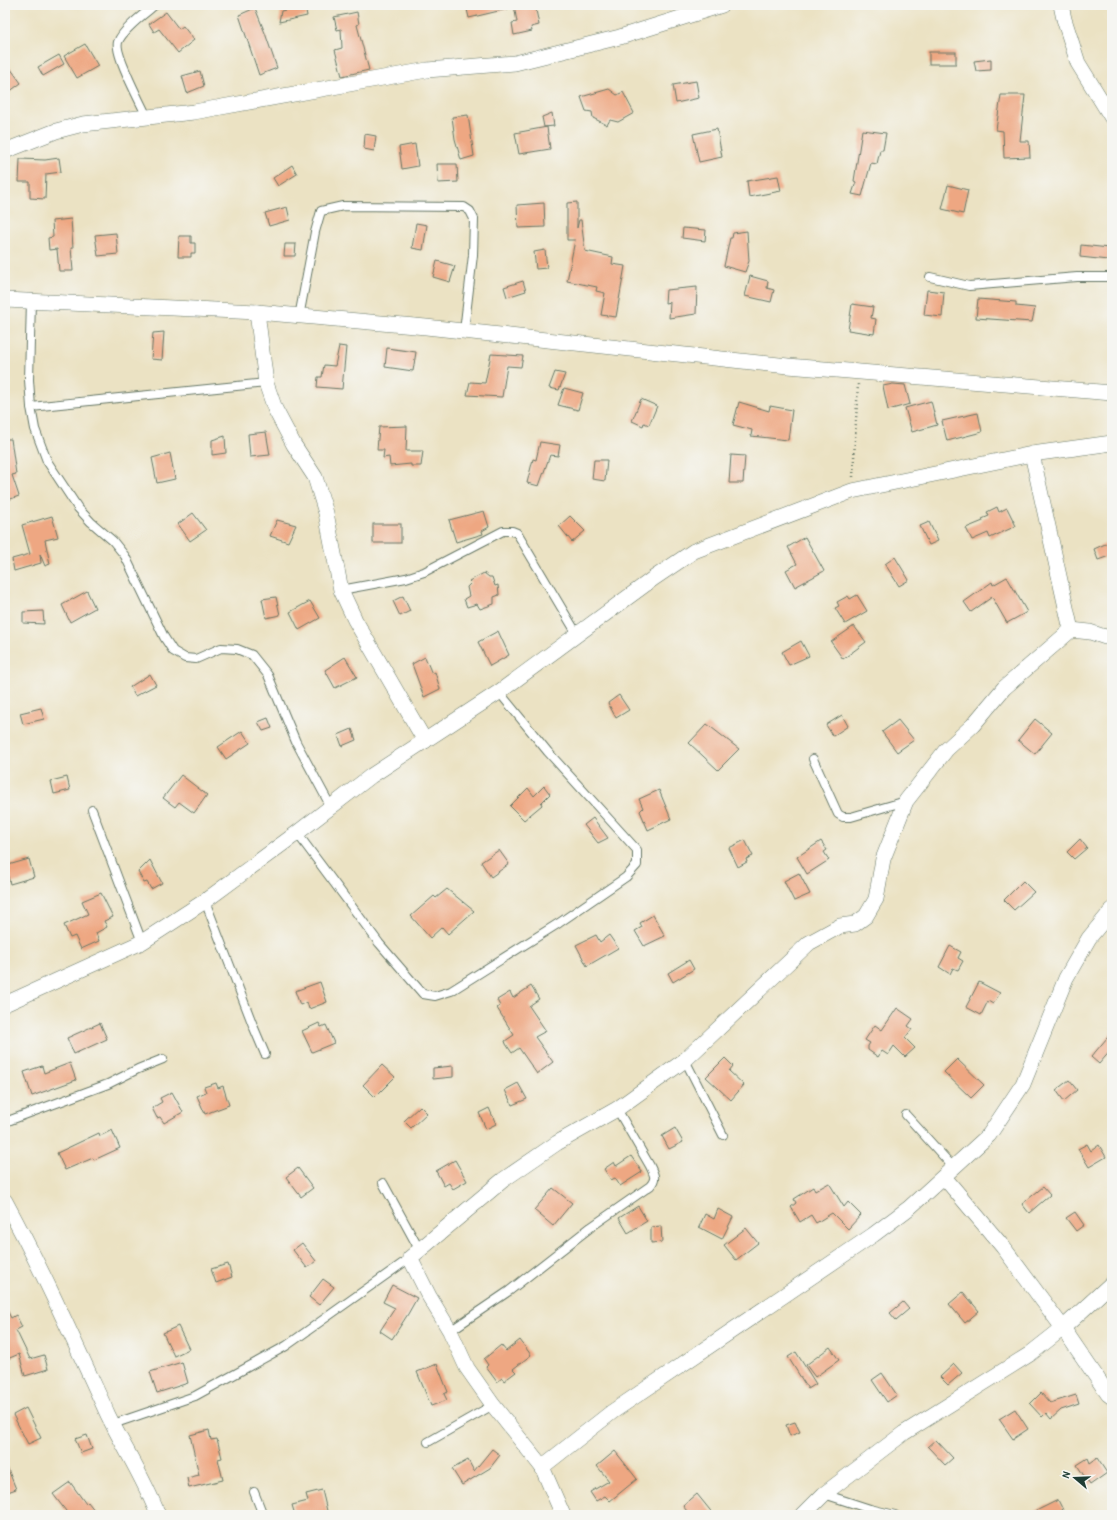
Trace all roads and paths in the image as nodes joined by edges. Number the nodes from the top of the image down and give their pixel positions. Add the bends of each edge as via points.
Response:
1 (155, 5) edge
2 (722, 5) edge
3 (1061, 5) edge
4 (147, 117) junction
5 (1112, 118) edge
6 (5, 151) edge
7 (930, 277) dead end
8 (1112, 277) edge
9 (5, 300) edge
10 (31, 300) junction
11 (257, 312) junction
12 (299, 317) junction
13 (464, 331) junction
14 (858, 372) junction
15 (266, 383) junction
16 (1112, 393) edge
17 (31, 407) junction
18 (1112, 443) edge
19 (1032, 454) junction
20 (852, 491) junction
21 (341, 590) junction
22 (1071, 630) junction
23 (577, 634) junction
24 (1112, 636) edge
25 (499, 692) junction
26 (425, 741) junction
27 (813, 759) dead end
28 (906, 801) junction
29 (331, 807) junction
30 (92, 810) dead end
31 (297, 833) junction
32 (205, 900) junction
33 (1112, 910) edge
34 (142, 942) junction
35 (5, 1004) edge
36 (265, 1054) dead end
37 (163, 1060) dead end
38 (685, 1060) junction
39 (617, 1109) junction
40 (906, 1115) dead end
41 (5, 1122) edge
42 (723, 1135) dead end
43 (949, 1172) junction
44 (383, 1183) dead end
45 (5, 1202) edge
46 (415, 1254) junction
47 (1112, 1283) edge
48 (1063, 1328) junction
49 (450, 1331) junction
50 (1112, 1397) edge
51 (493, 1405) junction
52 (113, 1424) junction
53 (428, 1442) dead end
54 (542, 1467) junction
55 (254, 1492) dead end
56 (824, 1494) junction
57 (158, 1515) edge
58 (263, 1515) edge
59 (563, 1515) edge
60 (803, 1515) edge
61 (895, 1515) edge

1 - 4 lane via 125,31 118,43 118,55
2 - 4 street via 620,37 516,63 427,70 194,112
3 - 5 street via 1078,63
4 - 6 street via 83,124 56,131
7 - 8 lane via 969,286 1077,277
9 - 10 street
10 - 11 street
10 - 17 lane
11 - 12 street
11 - 15 street
12 - 13 street
12 - 13 lane via 321,211 344,206 464,207 470,211 474,219 473,255
13 - 14 street
14 - 16 street
14 - 20 path
15 - 17 lane
15 - 21 street via 275,409 315,477 326,514
17 - 29 lane via 47,461 78,508 125,556 173,651 185,658 196,659 221,648 237,649 252,655 268,675 296,742
18 - 19 street
19 - 20 street
19 - 22 street
20 - 23 street via 694,551
21 - 23 lane via 406,578 424,572 503,531 512,531 521,539
21 - 26 street via 355,620
22 - 24 street
22 - 28 street via 1004,688 973,725 946,750
23 - 25 street
25 - 26 street
25 - 31 lane via 553,757 637,850 637,865 620,881 451,991 435,996 423,994 379,943
26 - 29 street via 371,776
27 - 28 lane via 838,814 843,817
28 - 38 street via 883,859 876,899 866,916 855,924 840,926 809,943
29 - 31 street
30 - 34 lane
31 - 32 street
32 - 34 street
32 - 36 lane
33 - 43 street via 1089,938 1066,978 1024,1084 989,1135
34 - 35 street
37 - 41 lane via 108,1084
38 - 39 street
38 - 42 lane
39 - 46 street via 557,1143 503,1180
39 - 49 lane via 650,1166 654,1182 591,1227 509,1292
40 - 43 lane
43 - 48 street
43 - 54 street via 909,1208 873,1235 806,1283 612,1412
44 - 46 lane
45 - 52 street
46 - 49 street via 429,1296
46 - 52 lane via 286,1346 195,1396
47 - 48 street
48 - 50 street
48 - 56 street via 1030,1354 904,1433
49 - 51 street via 467,1368
51 - 53 lane
51 - 54 street
52 - 57 street via 153,1500
54 - 59 street
55 - 58 lane
56 - 60 street
56 - 61 lane

